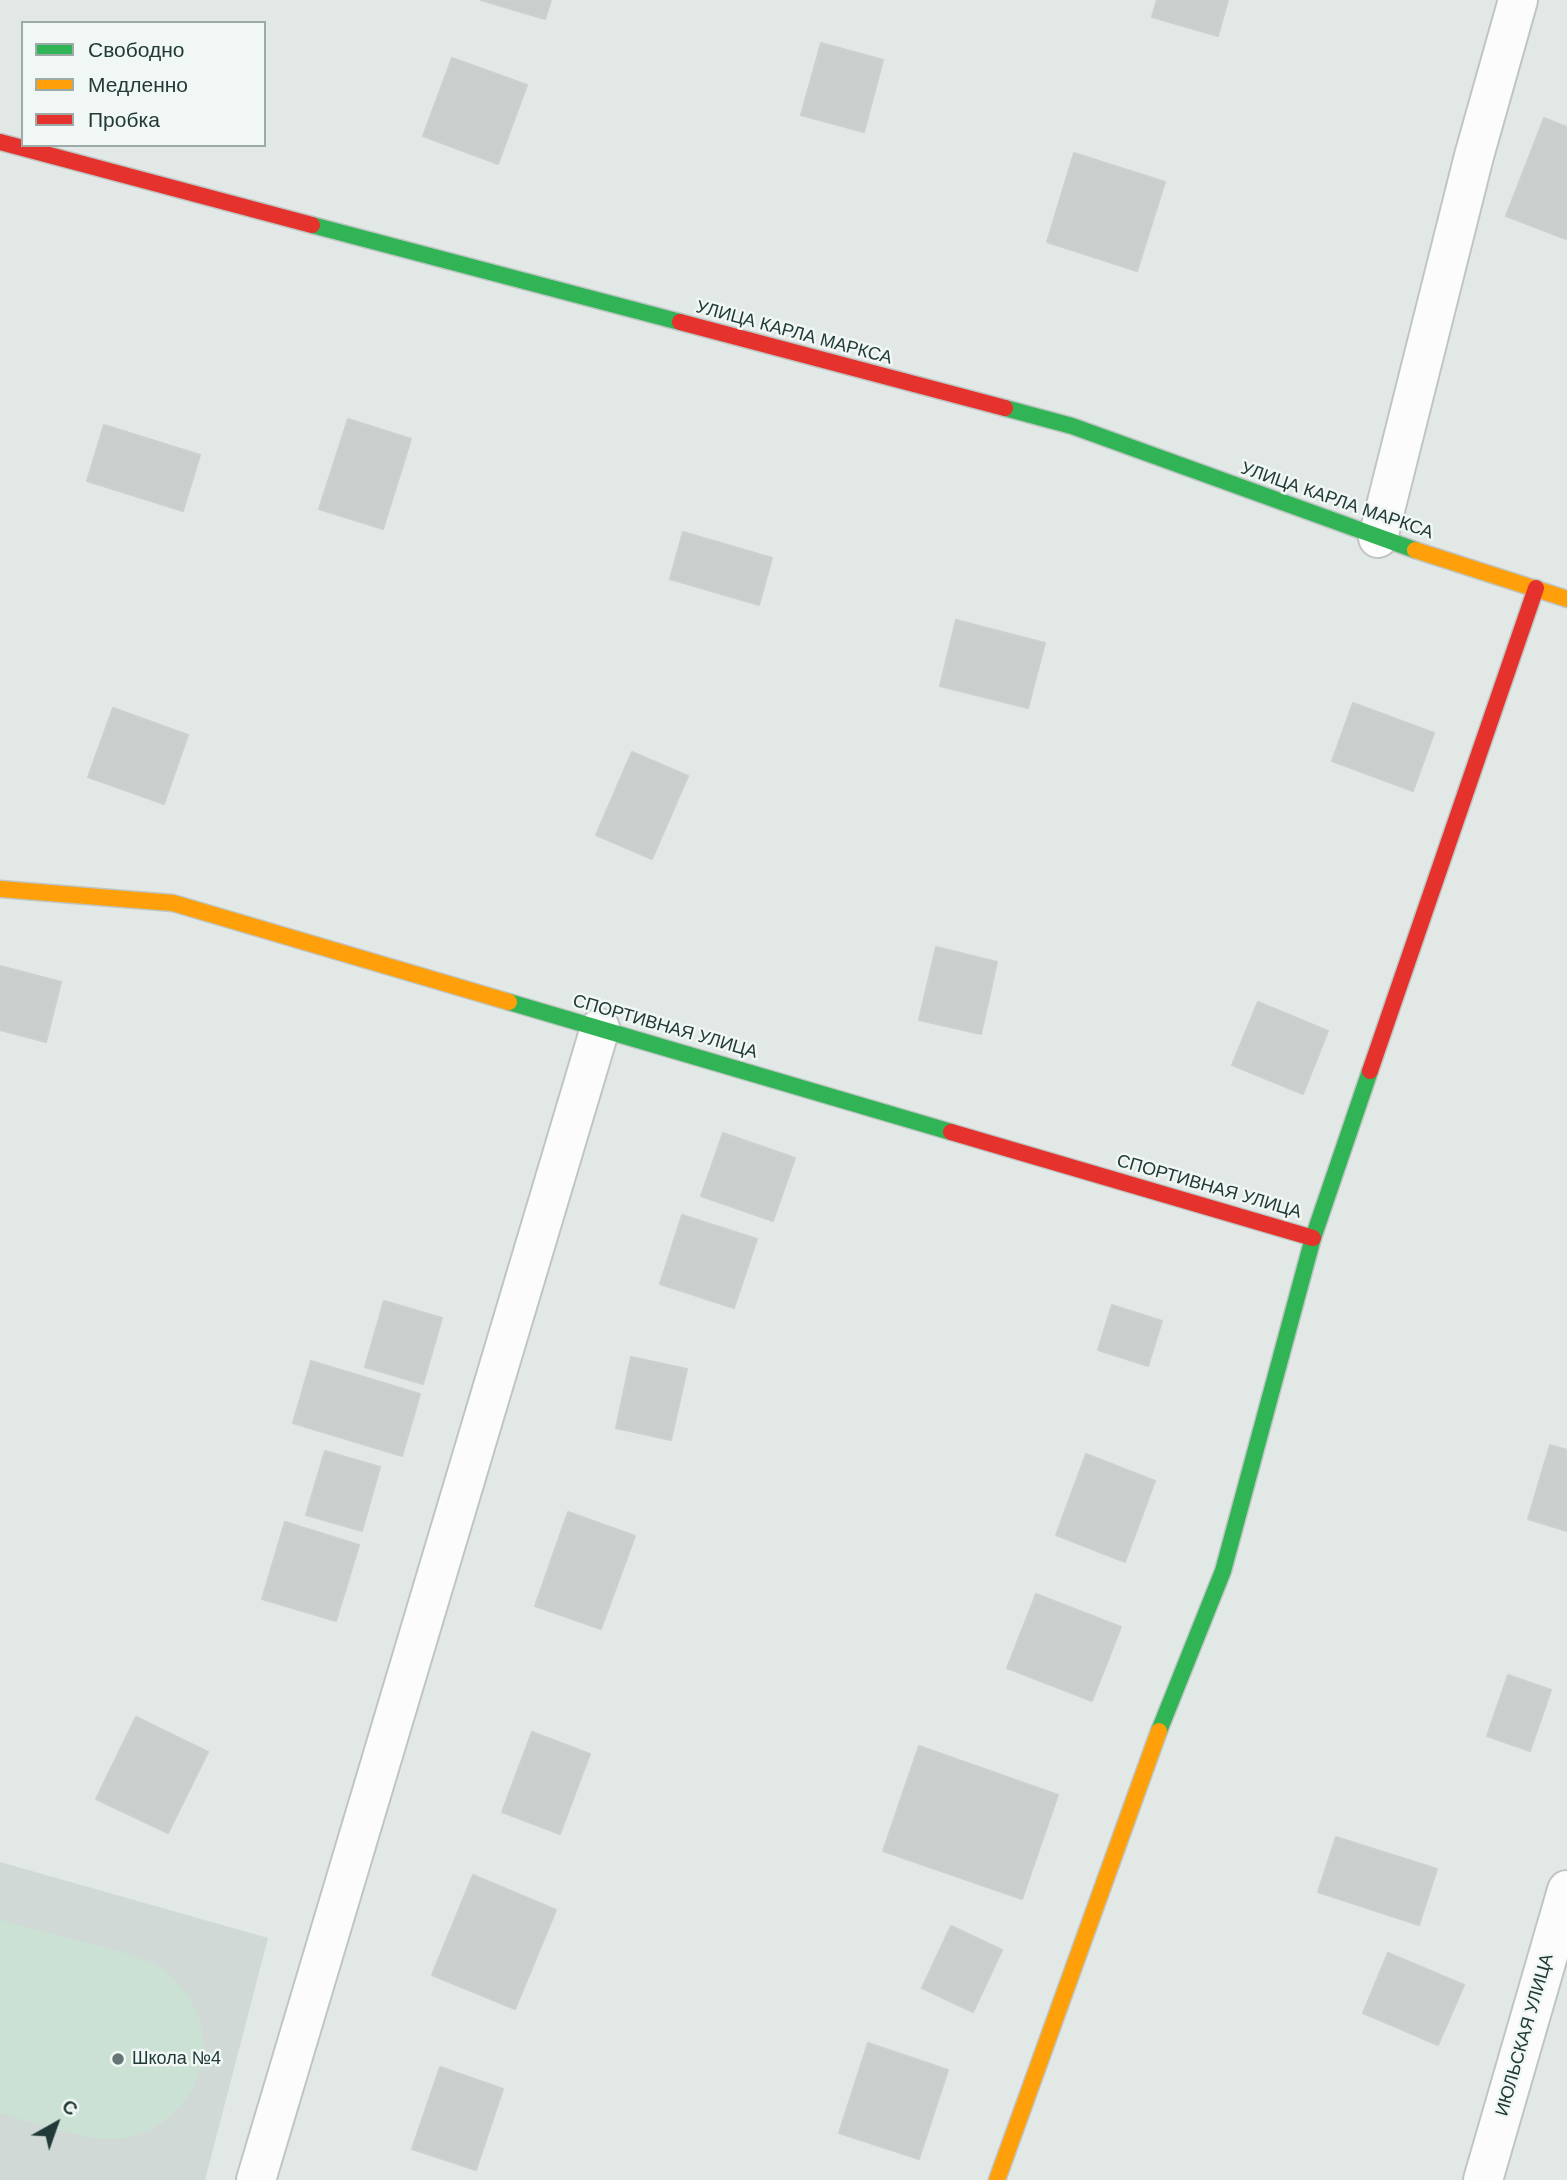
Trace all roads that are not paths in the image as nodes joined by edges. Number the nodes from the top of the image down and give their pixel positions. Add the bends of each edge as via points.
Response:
1 (1518, 0) edge
2 (0, 142) edge
3 (1378, 538) junction
4 (1536, 588) junction
5 (1567, 599) edge
6 (0, 889) edge
7 (600, 1028) junction
8 (1313, 1238) junction
9 (1567, 1890) edge
10 (256, 2180) edge
11 (996, 2180) edge
12 (1482, 2180) edge

1 - 3 street
2 - 3 street, УЛИЦА КАРЛА МАРКСА via 1072,426
3 - 4 street, УЛИЦА КАРЛА МАРКСА
4 - 5 street, УЛИЦА КАРЛА МАРКСА
4 - 8 street
6 - 7 street, СПОРТИВНАЯ УЛИЦА via 173,903
7 - 8 street, СПОРТИВНАЯ УЛИЦА
7 - 10 street
8 - 11 street via 1223,1571 1171,1699
9 - 12 street, ИЮЛЬСКАЯ УЛИЦА

